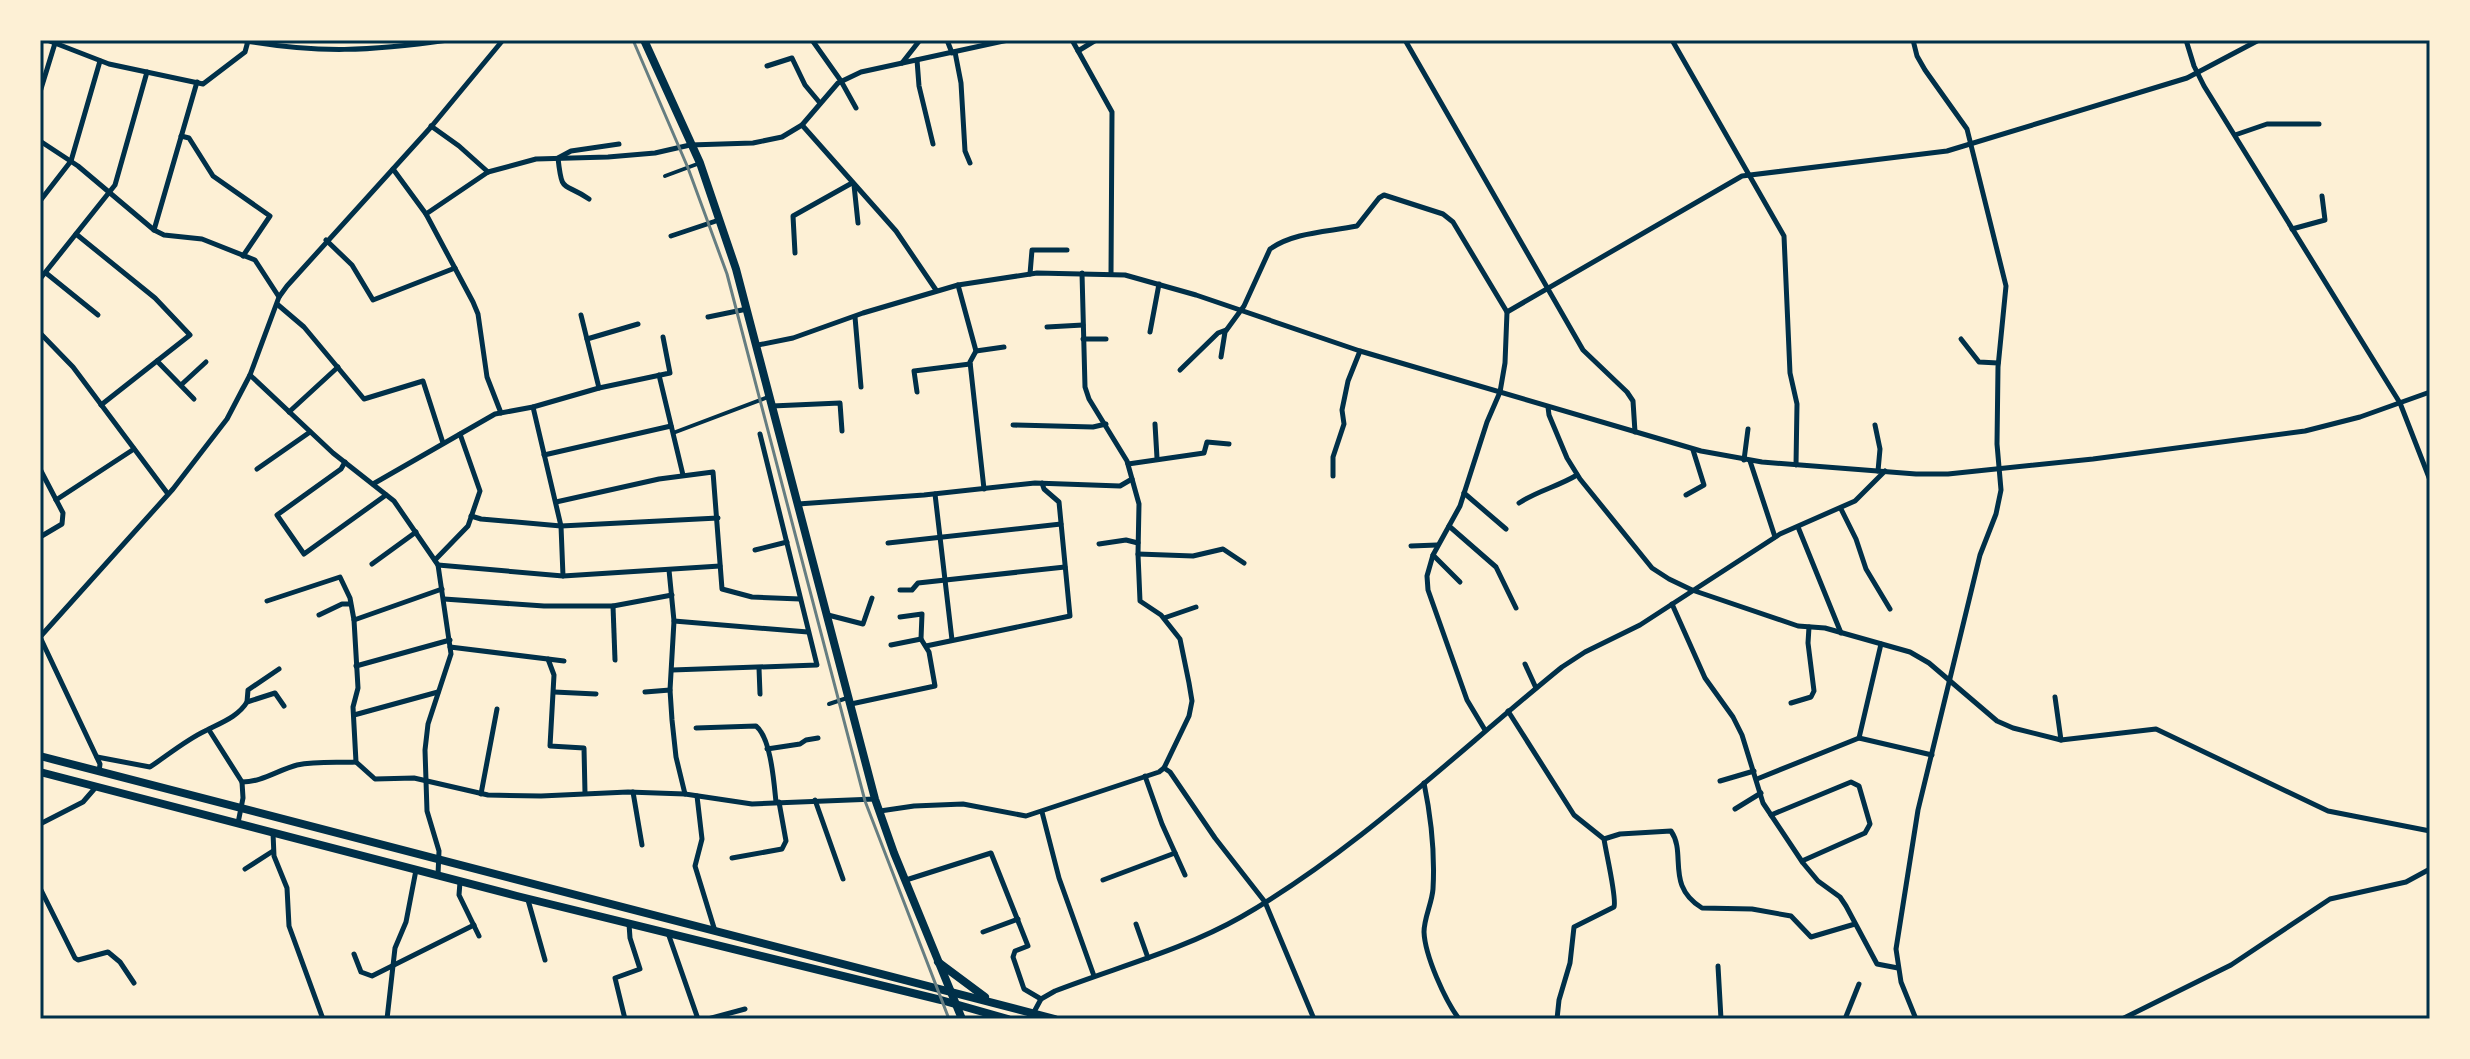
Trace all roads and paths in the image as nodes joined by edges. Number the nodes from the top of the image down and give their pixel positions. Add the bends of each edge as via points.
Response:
1 (47, 40) edge
2 (283, 40) edge
3 (448, 40) edge
4 (503, 40) edge
5 (644, 40) edge
6 (812, 40) edge
7 (920, 40) edge
8 (947, 40) edge
9 (1008, 40) edge
10 (1072, 40) edge
11 (1096, 40) edge
12 (1405, 40) edge
13 (1672, 40) edge
14 (1913, 40) edge
15 (2186, 40) edge
16 (2259, 40) edge
17 (245, 41) edge
18 (55, 42) edge
19 (287, 47) junction
20 (1078, 51) junction
21 (954, 53) junction
22 (917, 60) junction
23 (100, 61) junction
24 (901, 64) junction
25 (767, 66) dead end
26 (147, 72) junction
27 (2198, 74) junction
28 (841, 81) junction
29 (197, 82) junction
30 (40, 92) edge
31 (820, 103) junction
32 (856, 108) dead end
33 (2319, 124) dead end
34 (802, 125) junction
35 (431, 126) junction
36 (2235, 135) junction
37 (181, 136) junction
38 (40, 141) edge
39 (1972, 143) junction
40 (619, 144) dead end
41 (933, 144) dead end
42 (690, 145) junction
43 (558, 158) junction
44 (71, 161) junction
45 (700, 163) junction
46 (970, 163) dead end
47 (393, 168) junction
48 (488, 172) junction
49 (1749, 174) junction
50 (665, 176) dead end
51 (853, 184) junction
52 (110, 193) junction
53 (2322, 196) dead end
54 (589, 199) dead end
55 (40, 201) edge
56 (426, 214) junction
57 (720, 220) junction
58 (858, 223) dead end
59 (2292, 229) junction
60 (154, 230) junction
61 (76, 234) junction
62 (671, 236) dead end
63 (326, 240) junction
64 (1067, 250) dead end
65 (795, 253) dead end
66 (243, 256) junction
67 (455, 268) junction
68 (45, 273) junction
69 (1082, 273) junction
70 (1030, 274) junction
71 (1111, 274) junction
72 (40, 279) edge
73 (1159, 284) junction
74 (958, 285) junction
75 (1546, 289) junction
76 (936, 290) junction
77 (278, 300) junction
78 (748, 309) junction
79 (1240, 311) junction
80 (1507, 312) junction
81 (98, 315) dead end
82 (581, 315) dead end
83 (855, 316) junction
84 (708, 317) dead end
85 (638, 324) dead end
86 (1083, 325) junction
87 (1047, 327) dead end
88 (1226, 330) junction
89 (1150, 332) dead end
90 (40, 333) edge
91 (663, 337) dead end
92 (587, 339) junction
93 (1083, 339) junction
94 (1106, 339) dead end
95 (1961, 339) dead end
96 (758, 345) junction
97 (1004, 347) dead end
98 (976, 351) junction
99 (1360, 351) junction
100 (1221, 357) dead end
101 (157, 361) junction
102 (206, 362) dead end
103 (1998, 363) junction
104 (970, 364) junction
105 (338, 367) junction
106 (1180, 370) dead end
107 (250, 375) junction
108 (659, 375) junction
109 (181, 385) junction
110 (861, 387) dead end
111 (599, 388) junction
112 (917, 392) dead end
113 (1500, 392) junction
114 (2430, 392) edge
115 (194, 399) dead end
116 (771, 401) junction
117 (2400, 403) junction
118 (101, 405) junction
119 (533, 407) junction
120 (1548, 407) junction
121 (289, 412) junction
122 (501, 413) junction
123 (1106, 424) junction
124 (1155, 424) dead end
125 (1013, 425) dead end
126 (1875, 425) dead end
127 (672, 429) junction
128 (1748, 429) dead end
129 (842, 431) dead end
130 (310, 432) junction
131 (1635, 432) junction
132 (460, 434) junction
133 (760, 434) dead end
134 (443, 443) junction
135 (1229, 444) dead end
136 (134, 449) junction
137 (1693, 449) junction
138 (544, 455) junction
139 (1157, 458) junction
140 (1747, 460) junction
141 (345, 462) junction
142 (1128, 464) junction
143 (1796, 465) junction
144 (40, 469) edge
145 (257, 469) dead end
146 (2000, 469) junction
147 (1881, 471) junction
148 (683, 475) junction
149 (1577, 475) junction
150 (1333, 476) dead end
151 (1132, 479) junction
152 (2430, 480) edge
153 (1042, 483) junction
154 (373, 484) junction
155 (984, 489) junction
156 (1464, 493) junction
157 (168, 494) junction
158 (935, 494) junction
159 (386, 495) junction
160 (1686, 495) dead end
161 (56, 500) junction
162 (556, 502) junction
163 (1519, 503) dead end
164 (798, 504) junction
165 (1841, 509) junction
166 (471, 516) junction
167 (718, 518) junction
168 (1061, 524) junction
169 (561, 526) junction
170 (1449, 526) junction
171 (1798, 527) junction
172 (1506, 529) dead end
173 (416, 532) junction
174 (40, 537) edge
175 (940, 537) junction
176 (1775, 537) junction
177 (787, 542) junction
178 (888, 543) dead end
179 (1138, 543) junction
180 (1099, 544) dead end
181 (1437, 545) junction
182 (1411, 546) dead end
183 (755, 550) dead end
184 (1138, 554) junction
185 (1433, 555) junction
186 (436, 563) junction
187 (1244, 563) dead end
188 (372, 564) dead end
189 (720, 566) junction
190 (1065, 567) junction
191 (669, 570) junction
192 (563, 576) junction
193 (946, 580) junction
194 (1460, 582) dead end
195 (442, 589) junction
196 (900, 590) dead end
197 (1692, 590) junction
198 (672, 595) junction
199 (872, 598) dead end
200 (444, 599) junction
201 (800, 599) junction
202 (267, 601) dead end
203 (350, 604) junction
204 (1672, 604) junction
205 (613, 606) junction
206 (1196, 607) dead end
207 (1516, 608) dead end
208 (1890, 609) dead end
209 (319, 615) dead end
210 (828, 615) junction
211 (900, 617) dead end
212 (1164, 618) junction
213 (354, 620) junction
214 (674, 621) junction
215 (40, 622) edge
216 (1809, 627) junction
217 (46, 631) junction
218 (809, 632) junction
219 (1841, 633) junction
220 (40, 637) edge
221 (921, 639) junction
222 (952, 640) junction
223 (450, 643) junction
224 (1881, 644) junction
225 (891, 645) dead end
226 (926, 646) junction
227 (548, 659) junction
228 (615, 660) dead end
229 (564, 661) dead end
230 (1525, 664) dead end
231 (356, 666) junction
232 (759, 668) junction
233 (279, 669) dead end
234 (672, 670) junction
235 (1949, 679) junction
236 (1536, 688) junction
237 (670, 690) junction
238 (438, 692) junction
239 (554, 692) junction
240 (645, 692) dead end
241 (596, 694) dead end
242 (760, 694) dead end
243 (2055, 697) dead end
244 (850, 701) junction
245 (247, 702) junction
246 (1791, 703) dead end
247 (829, 704) dead end
248 (284, 706) dead end
249 (497, 709) dead end
250 (1508, 711) junction
251 (354, 715) junction
252 (696, 728) dead end
253 (209, 729) junction
254 (1485, 730) junction
255 (818, 738) dead end
256 (1859, 738) junction
257 (2061, 740) junction
258 (767, 749) junction
259 (1932, 755) junction
260 (40, 756) edge
261 (97, 757) junction
262 (356, 762) junction
263 (1164, 768) junction
264 (1754, 771) junction
265 (40, 772) edge
266 (99, 772) junction
267 (1145, 776) junction
268 (1757, 779) junction
269 (1720, 781) dead end
270 (242, 782) junction
271 (426, 782) junction
272 (1424, 782) junction
273 (96, 787) junction
274 (633, 792) junction
275 (585, 793) junction
276 (1761, 793) junction
277 (481, 794) junction
278 (685, 794) junction
279 (697, 796) junction
280 (875, 799) junction
281 (815, 800) junction
282 (778, 802) junction
283 (1735, 809) dead end
284 (240, 810) junction
285 (879, 811) junction
286 (1042, 812) junction
287 (1771, 815) junction
288 (238, 823) junction
289 (40, 824) edge
290 (2430, 831) edge
291 (273, 832) junction
292 (1604, 839) junction
293 (642, 845) dead end
294 (274, 850) junction
295 (1175, 853) junction
296 (732, 858) dead end
297 (440, 861) junction
298 (1802, 861) junction
299 (245, 869) dead end
300 (416, 869) junction
301 (2430, 869) edge
302 (438, 875) junction
303 (1185, 875) dead end
304 (843, 879) dead end
305 (905, 880) junction
306 (1103, 880) dead end
307 (460, 881) junction
308 (40, 888) edge
309 (527, 898) junction
310 (1265, 902) junction
311 (1018, 919) junction
312 (628, 923) junction
313 (1136, 924) dead end
314 (1855, 924) junction
315 (474, 925) junction
316 (983, 932) dead end
317 (668, 933) junction
318 (716, 933) junction
319 (479, 936) dead end
320 (354, 954) dead end
321 (1148, 958) junction
322 (545, 960) dead end
323 (938, 962) junction
324 (392, 965) junction
325 (1718, 966) dead end
326 (1898, 968) junction
327 (1094, 976) junction
328 (134, 983) dead end
329 (1859, 984) dead end
330 (952, 991) junction
331 (1041, 999) junction
332 (991, 1002) junction
333 (958, 1006) junction
334 (745, 1009) dead end
335 (1034, 1012) junction
336 (323, 1019) edge
337 (387, 1019) edge
338 (625, 1019) edge
339 (698, 1019) edge
340 (708, 1019) edge
341 (962, 1019) edge
342 (1008, 1019) edge
343 (1055, 1019) edge
344 (1314, 1019) edge
345 (1459, 1019) edge
346 (1557, 1019) edge
347 (1721, 1019) edge
348 (1845, 1019) edge
349 (1916, 1019) edge
350 (2122, 1019) edge

1 - 18 street
2 - 19 street
3 - 19 street via 374,50
4 - 35 street
5 - 42 main road
6 - 28 street
7 - 24 street
8 - 21 street
9 - 21 street
10 - 20 street
11 - 20 street
12 - 75 street
13 - 49 street
14 - 39 street via 1921,63
15 - 27 street
16 - 27 street
17 - 19 street
17 - 29 street via 245,52 203,84
18 - 23 street
18 - 30 street
20 - 71 street via 1112,112
21 - 22 street
21 - 46 street
22 - 24 street
22 - 41 street
23 - 26 street
23 - 44 street
24 - 28 street
25 - 31 street via 792,58
26 - 29 street
26 - 52 street
27 - 36 street
27 - 39 street
28 - 31 street
28 - 32 street
29 - 37 street
31 - 34 street
33 - 36 street via 2267,124
34 - 42 street via 764,141
34 - 51 street
35 - 47 street
35 - 48 street
36 - 59 street
37 - 60 street
37 - 66 street via 189,138 213,176 270,216
38 - 44 street
39 - 49 street via 1927,155
39 - 103 street via 2006,286
40 - 43 street
42 - 43 street via 655,153
42 - 45 main road
43 - 48 street
43 - 54 street via 565,188
44 - 52 street
44 - 55 street
45 - 50 street
45 - 57 main road
47 - 56 street
47 - 63 street
48 - 56 street
49 - 75 street
49 - 143 street via 1784,236 1790,373 1797,404
51 - 58 street
51 - 65 street via 793,216
51 - 76 street via 896,231
52 - 60 street
52 - 61 street
53 - 59 street via 2325,220
56 - 67 street
57 - 62 street
57 - 78 main road
59 - 117 street
60 - 66 street via 202,239
61 - 68 street
61 - 101 street via 155,298 190,335
63 - 67 street via 352,265 373,300
63 - 77 street
64 - 70 street via 1032,250
66 - 77 street via 255,260
67 - 122 street via 478,314 487,377
68 - 72 street
68 - 81 street
69 - 70 street
69 - 71 street
69 - 86 street
70 - 74 street
71 - 73 street
73 - 79 street
73 - 89 street
74 - 76 street
74 - 98 street
75 - 80 street
75 - 131 street via 1583,350 1627,392 1635,409
76 - 83 street
77 - 105 street
77 - 107 street
78 - 84 street
78 - 96 main road
79 - 80 street via 1270,249 1289,238 1357,226 1384,195 1453,222
79 - 88 street
79 - 99 street
80 - 113 street
82 - 92 street
83 - 96 street
83 - 110 street
85 - 92 street
86 - 87 street
86 - 93 street
88 - 100 street
88 - 106 street
90 - 118 street
91 - 108 street via 670,373
92 - 111 street
93 - 94 street
93 - 123 street via 1087,393
95 - 103 street via 1979,362
96 - 116 main road
97 - 98 street
98 - 104 street
99 - 113 street
99 - 150 street via 1348,381
101 - 109 street
101 - 118 street
102 - 109 street
103 - 146 street
104 - 112 street via 914,371
104 - 155 street
105 - 121 street
105 - 134 street via 364,399 423,381
107 - 121 street
107 - 157 street via 227,419
108 - 111 street
108 - 127 street
109 - 115 street
111 - 119 street
113 - 120 street
113 - 156 street
114 - 117 street
116 - 127 street
116 - 129 street via 840,403
116 - 164 main road
117 - 146 street via 2305,431
117 - 152 street
118 - 136 street
119 - 122 street
119 - 138 street
120 - 131 street
120 - 149 street
121 - 130 street
122 - 132 street
123 - 125 street
123 - 142 street
124 - 139 street
126 - 147 street
127 - 138 street
127 - 148 street
128 - 140 street
130 - 141 street
130 - 145 street
131 - 137 street
132 - 134 street
132 - 166 street via 480,491
133 - 177 street
134 - 154 street
135 - 139 street via 1212,441 1204,453
136 - 157 street
136 - 161 street
137 - 140 street
137 - 160 street via 1704,485
138 - 162 street
139 - 142 street
140 - 143 street
140 - 176 street
141 - 154 street
141 - 159 street via 277,515 304,554
142 - 151 street
143 - 147 street
144 - 161 street
146 - 147 street via 1948,474
146 - 235 street via 1996,514 1980,555
147 - 165 street
148 - 162 street
148 - 167 street via 713,472
149 - 163 street
149 - 197 street via 1652,568
151 - 153 street via 1120,486
151 - 179 street via 1139,504
153 - 155 street
153 - 168 street via 1059,502
154 - 159 street
155 - 158 street
156 - 170 street
156 - 172 street
157 - 217 street
158 - 164 street
158 - 175 street
159 - 173 street
161 - 174 street via 62,524
162 - 169 street
164 - 210 main road
165 - 171 street
165 - 208 street
166 - 169 street
166 - 186 street
167 - 169 street
167 - 189 street
168 - 175 street
168 - 190 street
169 - 192 street
170 - 181 street
170 - 207 street via 1496,567
171 - 176 street
171 - 219 street
173 - 186 street
173 - 188 street
175 - 178 street
175 - 193 street
176 - 197 street
177 - 183 street
177 - 201 street
179 - 180 street
179 - 184 street
181 - 182 street
181 - 185 street
184 - 187 street via 1193,556 1223,549
184 - 212 street via 1140,601
185 - 194 street
185 - 254 street via 1427,576 1430,599 1467,700
186 - 192 street
186 - 195 street
189 - 191 street
189 - 201 street via 722,589 752,597
190 - 193 street
190 - 222 street via 1070,616
191 - 192 street
191 - 198 street
193 - 196 street
193 - 222 street
195 - 200 street
195 - 213 street
197 - 204 street
197 - 216 street
198 - 205 street
198 - 214 street
199 - 210 street via 863,624
200 - 205 street
200 - 223 street
201 - 218 street
202 - 203 street via 340,577
203 - 209 street
203 - 213 street
204 - 236 street via 1585,652
204 - 264 street via 1705,678 1733,717
205 - 228 street
206 - 212 street
210 - 244 main road
211 - 221 street via 922,614
212 - 263 street via 1180,639 1192,701
213 - 231 street
214 - 218 street
214 - 234 street
215 - 217 street
216 - 219 street
216 - 246 street via 1814,691
217 - 220 street
218 - 232 street via 817,665
219 - 224 street
220 - 261 street
221 - 225 street
221 - 226 street
222 - 226 street
223 - 227 street
223 - 231 street
223 - 238 street
224 - 235 street via 1910,652
224 - 256 street
226 - 244 street via 935,686
227 - 229 street
227 - 239 street
230 - 236 street
231 - 251 street
232 - 234 street
232 - 242 street
233 - 245 street via 248,690
234 - 237 street
235 - 257 street via 1997,721
235 - 259 street
236 - 250 street
237 - 240 street
237 - 278 street
238 - 251 street
238 - 271 street via 428,724
239 - 241 street
239 - 275 street via 550,746 584,748
243 - 257 street
244 - 247 street
244 - 280 main road
245 - 248 street via 275,693
245 - 253 street
249 - 277 street
250 - 254 street
250 - 292 street via 1574,815
251 - 262 street
252 - 258 street via 756,726
253 - 261 street via 150,767
253 - 270 street
254 - 272 street
255 - 258 street
256 - 259 street
256 - 268 street
257 - 290 street via 2156,729 2328,811
258 - 282 street
259 - 326 street via 1903,900
260 - 266 main road
261 - 266 street
262 - 270 street via 309,763
262 - 271 street via 375,779
263 - 267 street
263 - 310 street
264 - 268 street
264 - 269 street
265 - 273 main road
266 - 284 main road
267 - 286 street
267 - 295 street
268 - 276 street
270 - 284 street
271 - 277 street
271 - 297 street via 427,811
272 - 310 street via 1329,859
272 - 345 street via 1433,865 1424,934 1442,989
273 - 288 main road
273 - 289 street via 83,802
274 - 275 street
274 - 278 street
274 - 293 street
275 - 277 street
276 - 283 street
276 - 287 street
278 - 279 street
279 - 282 street
279 - 318 street via 702,839 695,866
280 - 281 street
280 - 285 main road
281 - 282 street
281 - 304 street
282 - 296 street via 786,841 782,849
284 - 288 street
284 - 297 main road
285 - 286 street via 963,804 1026,816
285 - 305 main road
286 - 327 street
287 - 298 street
287 - 298 street via 1851,782 1859,786 1870,824 1865,833
288 - 291 main road
291 - 294 street
291 - 300 main road
292 - 314 street via 1671,831 1678,876 1702,908 1791,916 1811,937
292 - 346 street via 1616,904 1574,927
294 - 299 street
294 - 336 street via 287,888 289,926
295 - 303 street
295 - 306 street
297 - 302 street
297 - 318 main road
298 - 314 street via 1840,897
300 - 302 main road
300 - 324 street
301 - 350 street via 2406,882 2330,899 2231,965
302 - 307 main road
305 - 311 street via 991,853
305 - 323 main road
307 - 309 main road
307 - 315 street via 459,895
308 - 328 street via 75,958 108,952
309 - 312 main road
309 - 322 street
310 - 321 street via 1202,938
310 - 344 street
311 - 316 street
311 - 331 street via 1028,946 1013,957 1024,989
312 - 317 main road
312 - 338 street via 640,969 615,978
313 - 321 street
314 - 326 street via 1877,964
315 - 319 street
315 - 324 street
317 - 333 main road
317 - 339 street
318 - 330 main road
320 - 324 street via 361,972 372,976
321 - 327 street
323 - 330 main road
323 - 332 main road
324 - 337 street
325 - 347 street
326 - 349 street
327 - 331 street
329 - 348 street
330 - 332 main road
330 - 333 main road
331 - 335 street
332 - 335 main road
333 - 341 main road
333 - 342 main road
334 - 340 street
335 - 343 main road

